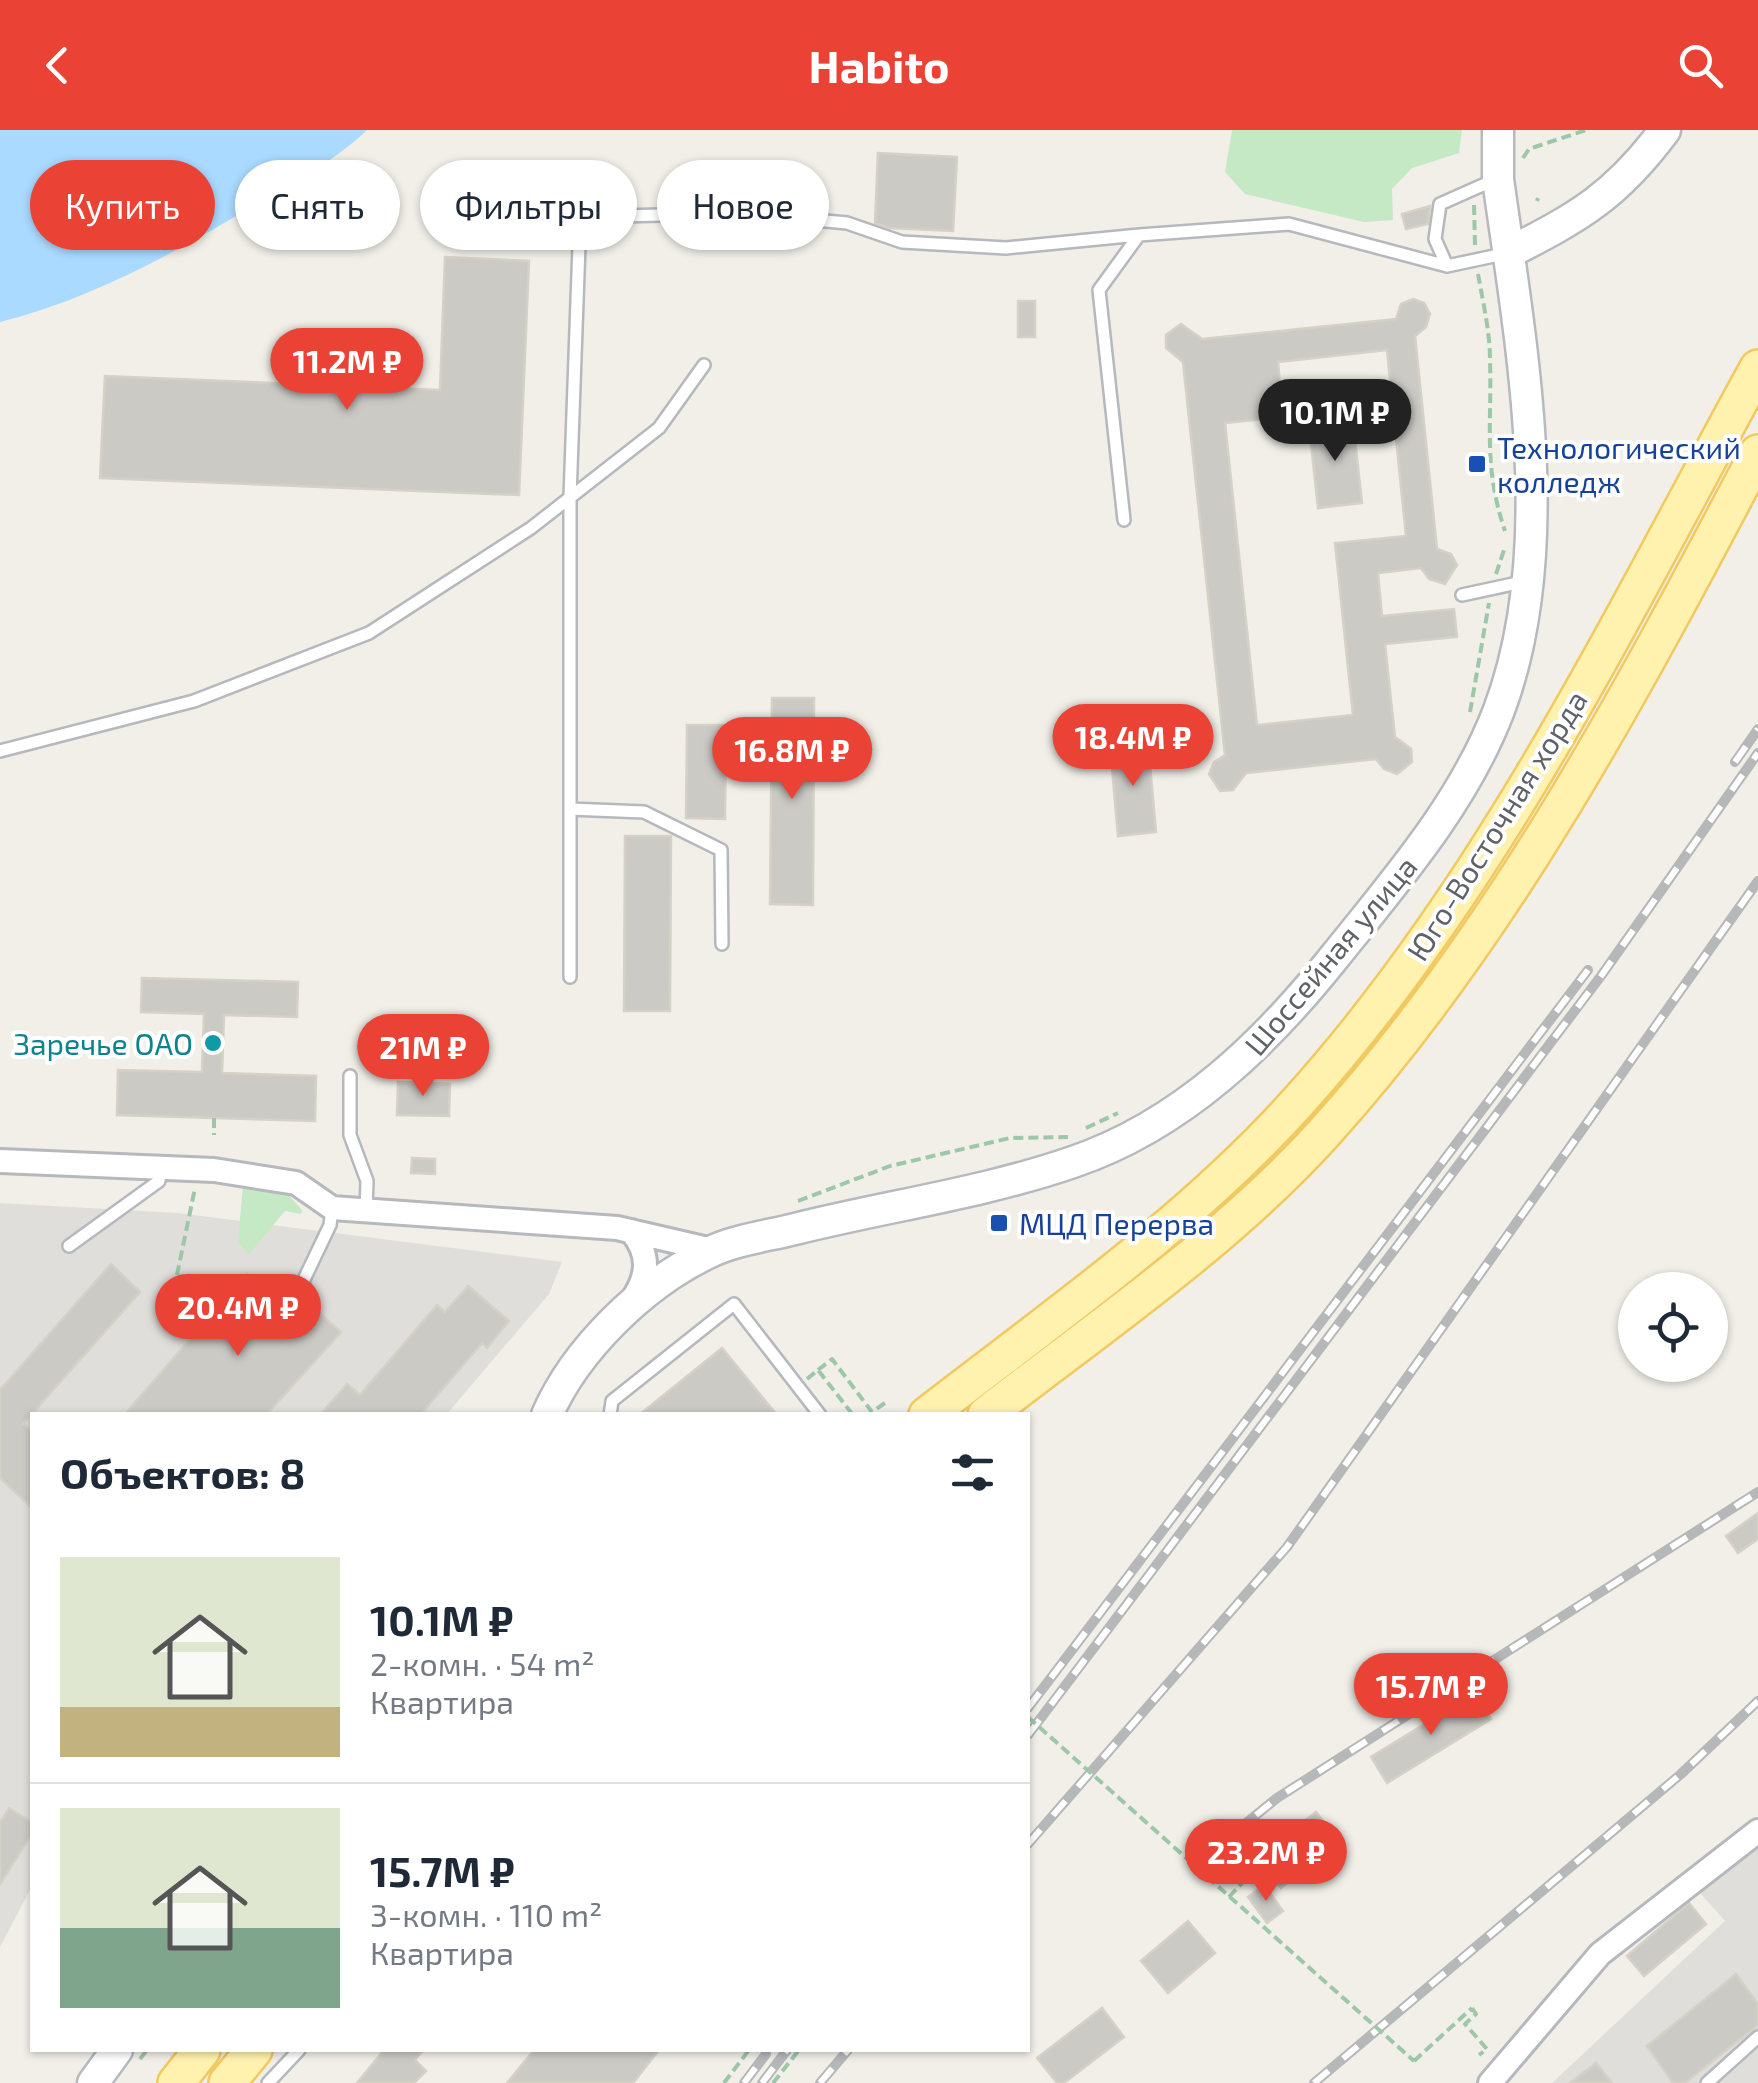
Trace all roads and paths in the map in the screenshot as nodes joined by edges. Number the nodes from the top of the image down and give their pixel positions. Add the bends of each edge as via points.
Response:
1 (1498, 130) edge
2 (1586, 130) edge
3 (1665, 130) edge
4 (1497, 175) junction
5 (1139, 236) junction
6 (1508, 254) junction
7 (1476, 263) junction
8 (1448, 266) junction
9 (704, 365) dead end
10 (1758, 368) edge
11 (1758, 453) edge
12 (570, 498) junction
13 (1124, 520) dead end
14 (1528, 581) junction
15 (1492, 588) junction
16 (1462, 595) dead end
17 (1470, 714) dead end
18 (0, 751) edge
19 (570, 809) junction
20 (722, 944) dead end
21 (570, 977) dead end
22 (350, 1076) dead end
23 (1121, 1112) dead end
24 (214, 1118) dead end
25 (1086, 1128) dead end
26 (214, 1135) dead end
27 (1068, 1137) dead end
28 (0, 1161) edge
29 (161, 1168) junction
30 (196, 1184) dead end
31 (789, 1204) dead end
32 (332, 1208) junction
33 (366, 1211) junction
34 (631, 1231) junction
35 (70, 1246) dead end
36 (712, 1250) junction
37 (177, 1275) dead end
38 (289, 1310) dead end
39 (626, 1310) junction
40 (818, 1370) dead end
41 (826, 1381) dead end
42 (885, 1402) dead end
43 (549, 1412) edge
44 (610, 1412) edge
45 (818, 1412) edge
46 (851, 1412) edge
47 (931, 1412) edge
48 (990, 1412) edge
49 (1030, 1719) edge
50 (1758, 1831) edge
51 (1258, 1834) dead end
52 (1230, 1897) junction
53 (1758, 2037) edge
54 (117, 2052) edge
55 (200, 2052) edge
56 (252, 2052) edge
57 (264, 2052) edge
58 (297, 2052) edge
59 (747, 2052) edge
60 (797, 2052) edge
61 (1479, 2055) dead end
62 (94, 2083) edge
63 (176, 2083) edge
64 (228, 2083) edge
65 (246, 2083) edge
66 (268, 2083) edge
67 (724, 2083) edge
68 (774, 2083) edge
69 (1490, 2083) edge
70 (1707, 2083) edge

1 - 4 main road, Шоссейная улица
2 - 4 path via 1529,149
3 - 6 main road via 1585,214
4 - 6 main road, Шоссейная улица
4 - 7 path
4 - 8 lane via 1440,204 1435,239
5 - 8 lane via 1289,224
5 - 12 lane via 1006,248 902,242 847,223 741,213 580,216
5 - 13 lane via 1099,290
6 - 7 lane
6 - 14 main road, Шоссейная улица via 1534,507
7 - 8 lane
7 - 15 path via 1490,359 1492,494 1508,539
9 - 12 lane via 659,428
10 - 47 main road, Юго-Восточная хорда via 1522,795 1421,952 1296,1104 1192,1204
11 - 48 main road, Юго-Восточная хорда via 1554,818 1450,978 1322,1135 1212,1239
12 - 18 lane via 369,633 194,701
12 - 19 lane
14 - 15 lane
14 - 36 main road, Шоссейная улица via 1499,708 1474,762 1415,857 1240,1062 1164,1120 1077,1160 994,1186
15 - 16 lane
15 - 17 path
19 - 20 lane via 644,812 721,850
19 - 21 lane
22 - 33 lane via 350,1135 367,1181
23 - 25 path
24 - 26 path
27 - 31 path via 1010,1138 890,1166
28 - 29 street
29 - 32 street via 296,1183
29 - 35 lane via 159,1181
30 - 37 path
32 - 33 street
32 - 38 lane
33 - 34 street
34 - 36 street
34 - 39 street via 646,1267
36 - 39 main road, Шоссейная улица
39 - 43 main road, Шоссейная улица via 586,1354
40 - 42 path via 832,1360 872,1412
41 - 46 path
44 - 45 lane via 612,1401 734,1304
49 - 52 path, bridge
50 - 69 street via 1600,1954
51 - 52 path via 1240,1855 1256,1868
52 - 61 path, bridge via 1414,2061 1472,2008 1476,2014 1465,2024 1486,2049
53 - 70 lane
54 - 62 main road
55 - 63 main road
56 - 64 main road
57 - 65 main road
58 - 66 lane
59 - 67 path
60 - 68 path

